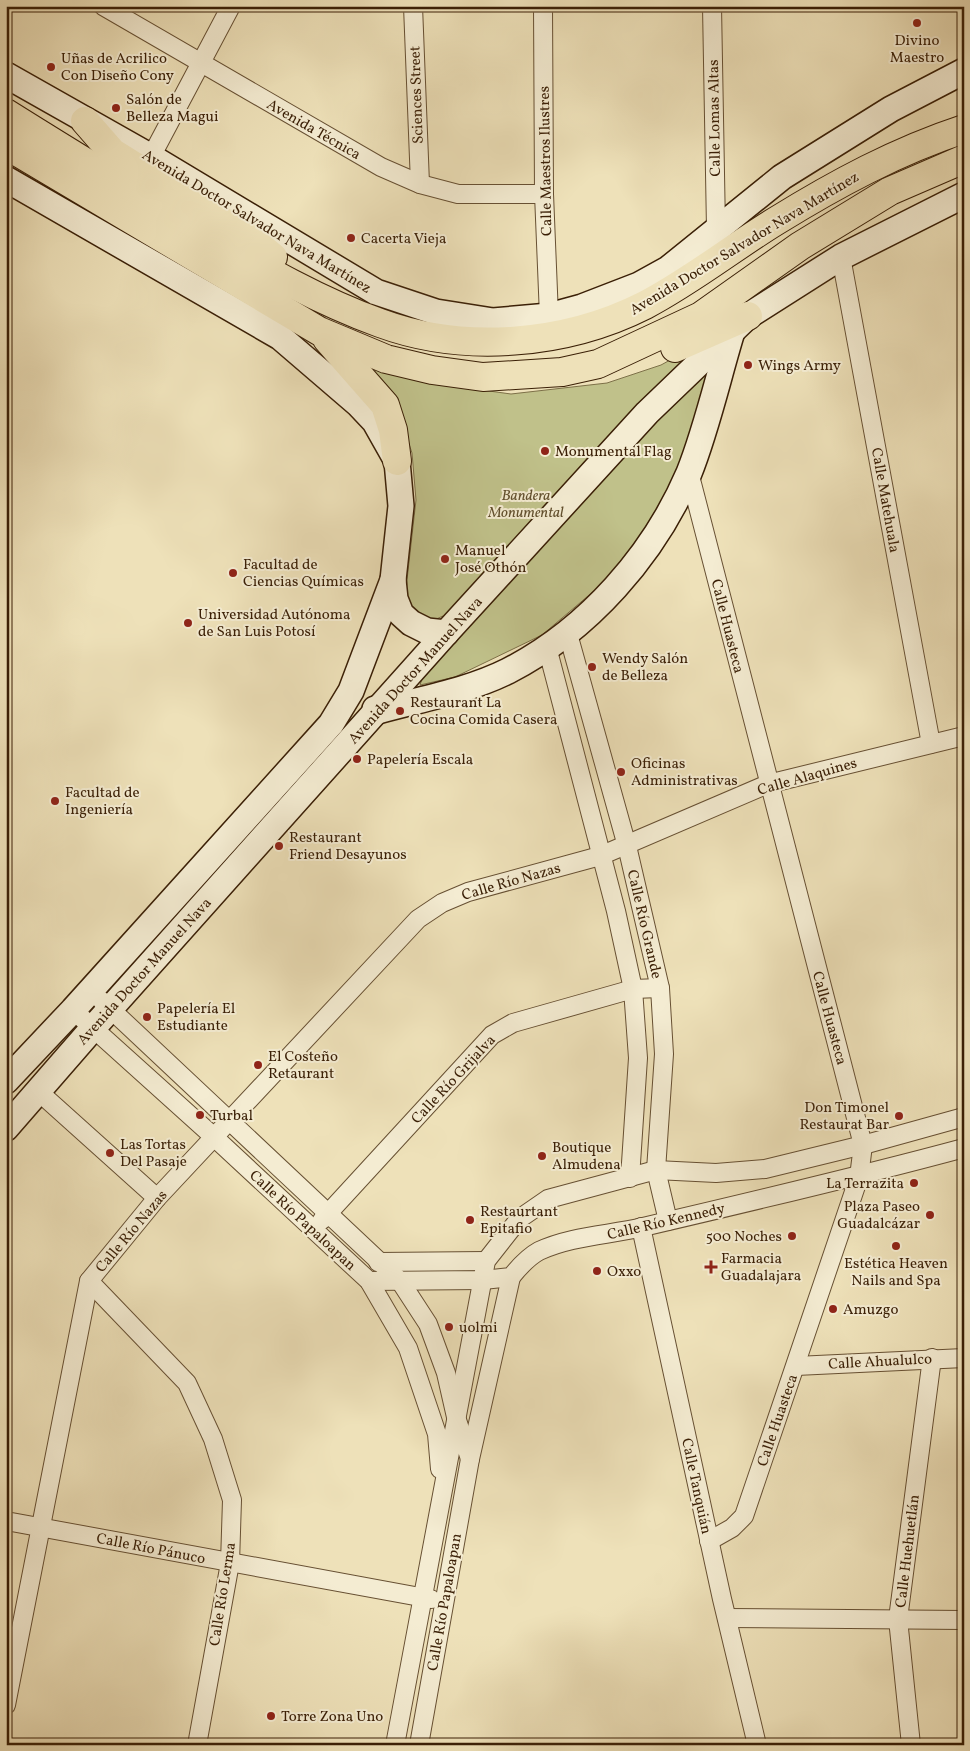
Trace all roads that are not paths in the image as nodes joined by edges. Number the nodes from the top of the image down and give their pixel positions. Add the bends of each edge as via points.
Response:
1 (102, 6) edge
2 (231, 6) edge
3 (413, 6) edge
4 (543, 6) edge
5 (712, 6) edge
6 (201, 64) junction
7 (964, 71) edge
8 (6, 75) edge
9 (6, 113) edge
10 (964, 114) edge
11 (85, 121) junction
12 (964, 129) edge
13 (6, 145) edge
14 (151, 157) junction
15 (964, 159) edge
16 (964, 172) edge
17 (6, 179) edge
18 (420, 184) junction
19 (544, 194) junction
20 (964, 195) edge
21 (777, 220) junction
22 (716, 229) junction
23 (800, 246) junction
24 (841, 257) junction
25 (330, 303) junction
26 (549, 316) junction
27 (740, 324) junction
28 (319, 330) junction
29 (539, 374) junction
30 (398, 461) junction
31 (689, 472) junction
32 (393, 580) junction
33 (446, 633) junction
34 (568, 634) junction
35 (547, 648) junction
36 (351, 691) junction
37 (378, 711) junction
38 (964, 736) edge
39 (931, 744) junction
40 (768, 784) junction
41 (628, 846) junction
42 (600, 856) junction
43 (660, 988) junction
44 (633, 989) junction
45 (91, 991) junction
46 (110, 1009) junction
47 (73, 1010) junction
48 (93, 1028) junction
49 (6, 1081) edge
50 (39, 1092) junction
51 (964, 1117) edge
52 (230, 1120) junction
53 (6, 1128) edge
54 (214, 1137) junction
55 (863, 1145) junction
56 (964, 1148) edge
57 (656, 1170) junction
58 (859, 1177) junction
59 (630, 1178) junction
60 (157, 1198) junction
61 (329, 1213) junction
62 (668, 1221) junction
63 (641, 1227) junction
64 (314, 1230) junction
65 (486, 1261) junction
66 (378, 1262) junction
67 (511, 1277) junction
68 (483, 1280) junction
69 (89, 1281) junction
70 (369, 1281) junction
71 (400, 1281) junction
72 (932, 1358) junction
73 (964, 1358) edge
74 (796, 1366) junction
75 (456, 1417) junction
76 (470, 1459) junction
77 (442, 1488) junction
78 (6, 1521) edge
79 (41, 1527) junction
80 (709, 1541) junction
81 (230, 1563) junction
82 (421, 1597) junction
83 (444, 1601) junction
84 (727, 1618) junction
85 (898, 1619) junction
86 (964, 1620) edge
87 (6, 1705) edge
88 (197, 1745) edge
89 (395, 1745) edge
90 (418, 1745) edge
91 (757, 1745) edge
92 (911, 1745) edge

1 - 6 street, Avenida Técnica
2 - 6 street
3 - 18 street, Sciences Street
4 - 19 street, Calle Maestros Ilustres
5 - 22 street, Calle Lomas Altas
6 - 14 street
6 - 18 street, Avenida Técnica via 381,167
7 - 22 main road, Avenida Doctor Salvador Nava Martínez via 891,109 782,177
8 - 11 main road, Avenida Doctor Salvador Nava Martínez
9 - 25 highway, Avenida Doctor Salvador Nava Martínez via 171,215
10 - 21 highway via 838,170
11 - 14 main road, Avenida Doctor Salvador Nava Martínez
11 - 25 highway via 112,152 251,239
12 - 21 highway, Avenida Doctor Salvador Nava Martínez via 877,164
13 - 28 highway, Avenida Doctor Salvador Nava Martínez
14 - 26 main road, Avenida Doctor Salvador Nava Martínez via 376,292 436,312 493,321
15 - 23 highway, Avenida Doctor Salvador Nava Martínez via 890,191
16 - 23 highway
17 - 30 main road via 280,336 358,404 374,422
18 - 19 street, Avenida Técnica via 458,194
19 - 26 street, Calle Maestros Ilustres
20 - 24 main road, Avenida Doctor Manuel Nava
21 - 25 highway, Avenida Doctor Salvador Nava Martínez via 646,304 584,329 482,342 429,336 382,324
22 - 26 main road, Avenida Doctor Salvador Nava Martínez via 668,269 582,307
23 - 29 highway, Avenida Doctor Salvador Nava Martínez via 701,316 598,364
24 - 27 main road, Avenida Doctor Manuel Nava
24 - 39 street, Calle Matehuala
27 - 29 highway via 606,375
27 - 31 main road
27 - 33 main road, Avenida Doctor Manuel Nava via 647,413
28 - 29 highway, Avenida Doctor Salvador Nava Martínez via 386,359 432,370 483,377
28 - 30 highway via 385,405 394,430
30 - 32 main road via 402,506
31 - 34 main road via 663,526 615,588
31 - 40 street, Calle Huasteca
32 - 33 main road via 401,614 427,631
32 - 36 main road, Avenida Doctor Manuel Nava
33 - 37 main road, Avenida Doctor Manuel Nava
34 - 35 main road
34 - 41 street, Calle Río Grande
35 - 37 main road via 508,671 471,685
35 - 42 street, Calle Río Grande
36 - 37 main road
36 - 45 main road, Avenida Doctor Manuel Nava via 331,724
37 - 46 main road, Avenida Doctor Manuel Nava
38 - 39 street, Calle Alaquines
39 - 40 street, Calle Alaquines
40 - 41 street, Calle Alaquines
40 - 55 street, Calle Huasteca
41 - 42 street, Calle Alaquines
41 - 43 street, Calle Río Grande
42 - 44 street, Calle Río Grande via 616,910
42 - 52 street, Calle Río Nazas via 468,892 442,903 418,919
43 - 44 street, Calle Río Grijalva
43 - 57 street, Calle Río Grande via 664,1054
44 - 59 street, Calle Río Grande via 638,1058
44 - 61 street, Calle Río Grijalva via 513,1023 492,1035
45 - 46 street, Calle Río Papaloapan
45 - 47 main road, Avenida Doctor Manuel Nava
46 - 48 main road, Avenida Doctor Manuel Nava
46 - 52 street, Calle Río Papaloapan
47 - 48 street, Calle Río Papaloapan
47 - 49 main road, Avenida Doctor Manuel Nava
48 - 50 main road, Avenida Doctor Manuel Nava
48 - 54 street, Calle Río Papaloapan
50 - 53 main road, Avenida Doctor Manuel Nava
50 - 60 street
51 - 55 street
52 - 54 street, Calle Río Nazas
52 - 61 street, Calle Río Papaloapan
54 - 60 street, Calle Río Nazas
54 - 64 street, Calle Río Papaloapan
55 - 57 street via 765,1169 716,1173
55 - 58 street, Calle Huasteca
56 - 58 street, Calle Río Kennedy
57 - 59 street
57 - 62 street, Calle Río Grande
58 - 62 street, Calle Río Kennedy
58 - 74 street, Calle Huasteca
59 - 65 street via 548,1198 519,1219
60 - 69 street, Calle Río Nazas
61 - 64 street, Calle Río Grijalva
61 - 66 street, Calle Río Papaloapan
62 - 63 street, Calle Río Kennedy
63 - 67 street, Calle Río Kennedy via 564,1242 538,1252 523,1262
63 - 80 street, Calle Tanquián
64 - 70 street, Calle Río Papaloapan
65 - 66 street
65 - 68 street
66 - 71 street, Calle Río Papaloapan
67 - 68 street
67 - 76 street, Calle Río Papaloapan
68 - 71 street
68 - 75 street, Calle Río Papaloapan
69 - 79 street, Calle Río Nazas
69 - 81 street, Calle Río Lerma via 186,1383 213,1439 232,1500
70 - 71 street
70 - 77 street, Calle Río Papaloapan via 408,1348 437,1434
71 - 75 street, Calle Río Papaloapan via 428,1324 446,1373
72 - 73 street, Calle Ahualulco
72 - 74 street, Calle Ahualulco
72 - 85 street, Calle Huehuetlán
74 - 80 street, Calle Huasteca via 744,1516 732,1528
75 - 76 street, Calle Río Papaloapan
75 - 77 street, Calle Río Papaloapan
76 - 83 street, Calle Río Papaloapan
77 - 82 street, Calle Río Papaloapan
78 - 79 street, Calle Río Pánuco
79 - 81 street, Calle Río Pánuco
79 - 87 street, Calle Río Nazas
80 - 84 street, Calle Tanquián
81 - 82 street, Calle Río Pánuco
81 - 88 street, Calle Río Lerma
82 - 83 street, Calle Río Pánuco
82 - 89 street, Calle Río Papaloapan
83 - 90 street, Calle Río Papaloapan
84 - 85 street
84 - 91 street, Calle Tanquián
85 - 86 street
85 - 92 street, Calle Huehuetlán

